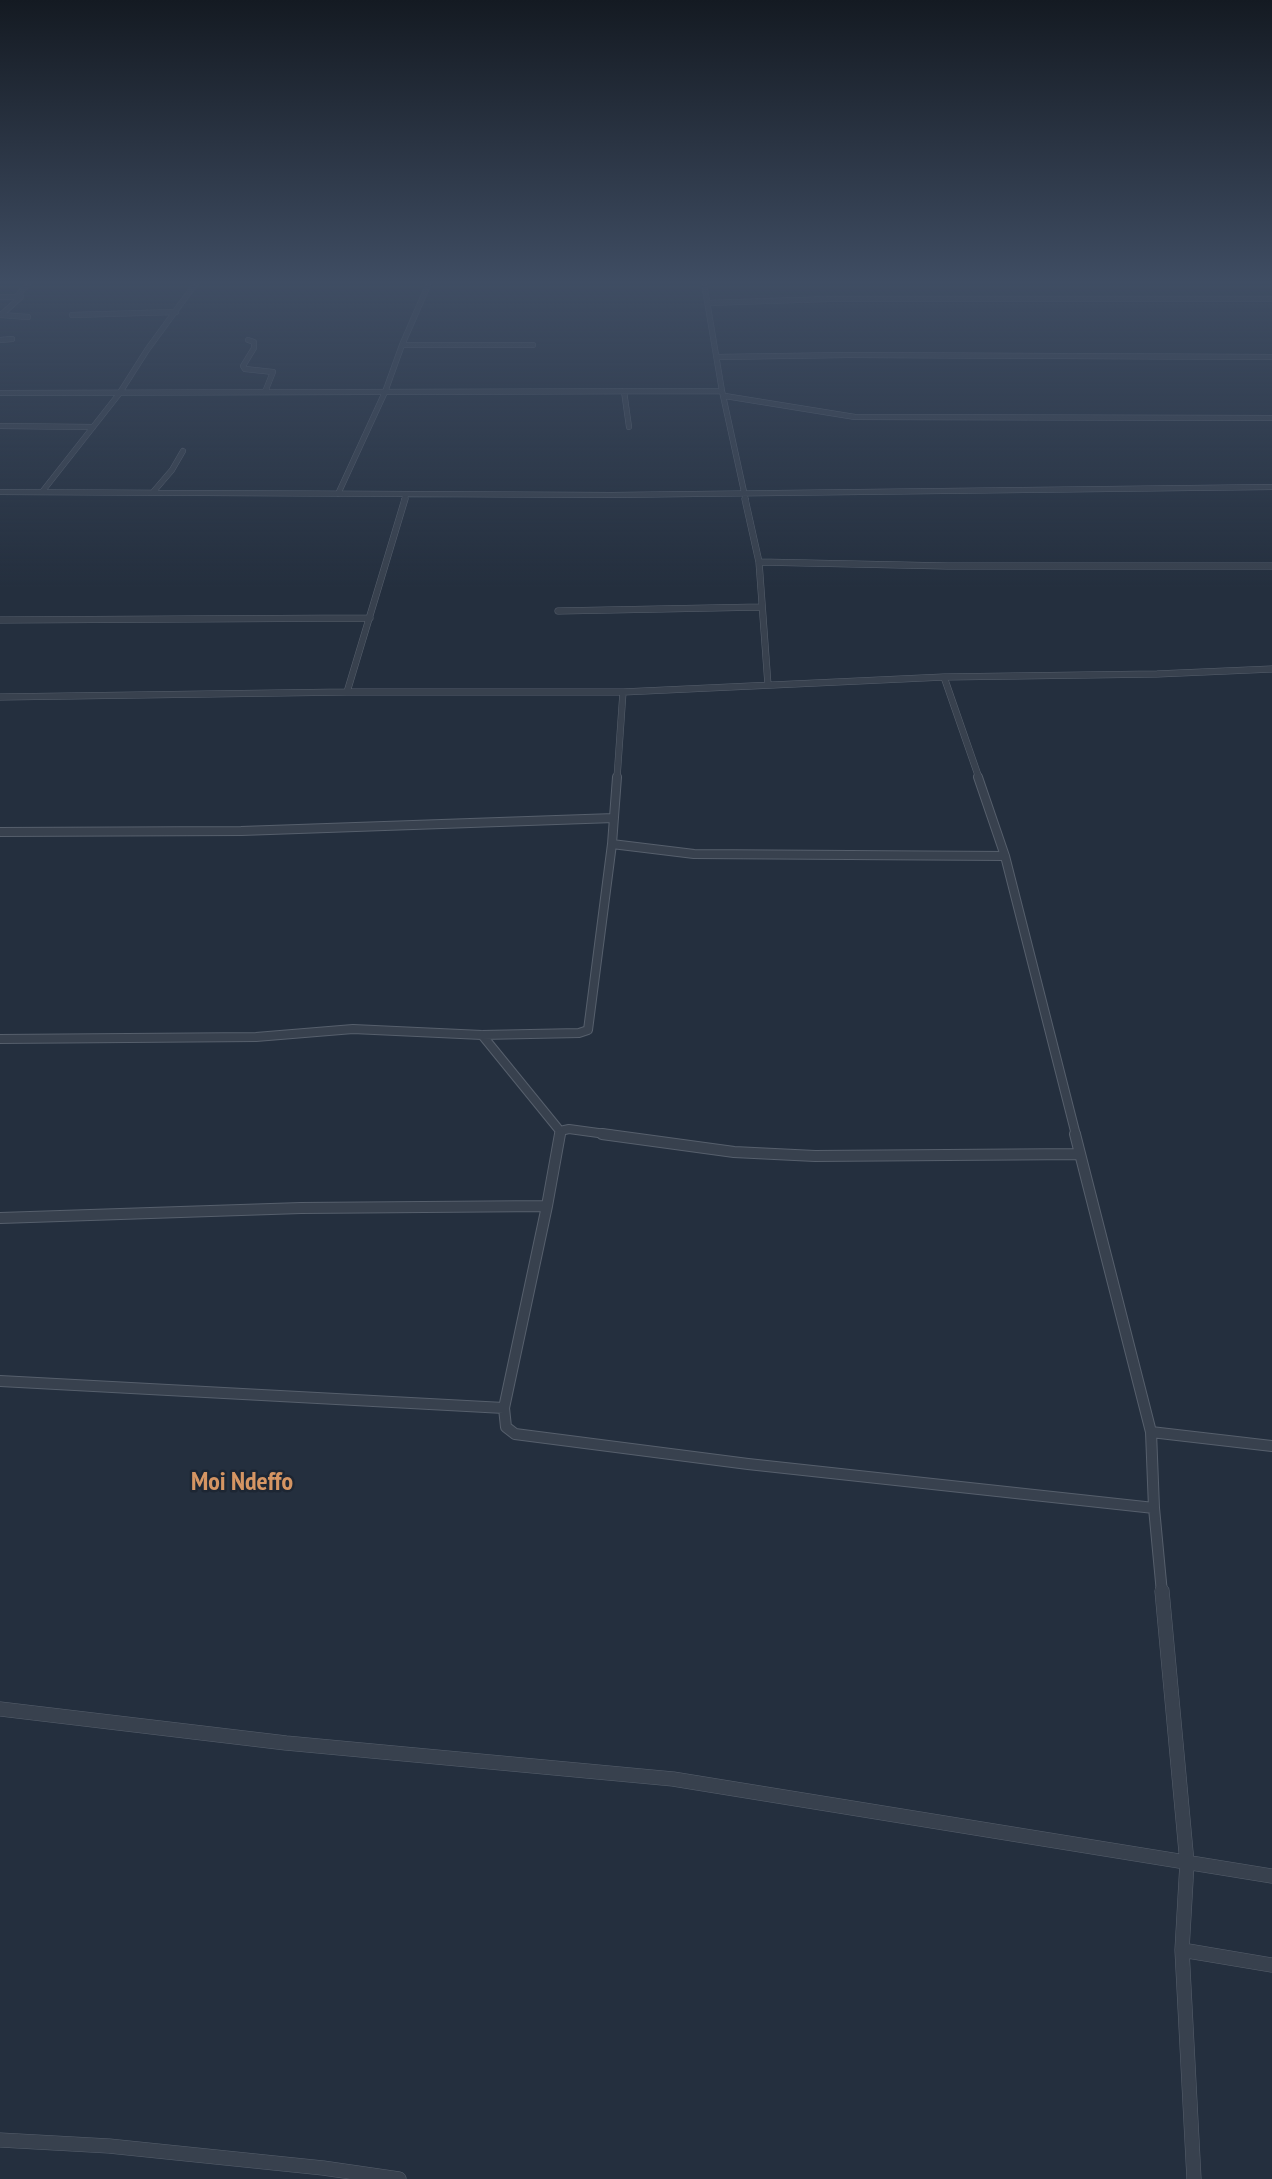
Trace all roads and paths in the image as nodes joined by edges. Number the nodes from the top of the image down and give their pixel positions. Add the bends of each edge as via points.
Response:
1 (125, 385) edge
2 (268, 385) edge
3 (388, 385) edge
4 (721, 385) edge
5 (265, 392) junction
6 (386, 392) junction
7 (624, 392) junction
8 (0, 393) edge
9 (119, 394) junction
10 (723, 394) junction
11 (1272, 418) edge
12 (0, 426) edge
13 (93, 427) junction
14 (629, 427) dead end
15 (183, 451) dead end
16 (1272, 487) edge
17 (154, 491) junction
18 (0, 492) edge
19 (42, 492) junction
20 (743, 492) junction
21 (338, 494) junction
22 (406, 494) junction
23 (759, 562) junction
24 (1272, 566) edge
25 (762, 607) junction
26 (558, 611) dead end
27 (370, 618) junction
28 (0, 620) edge
29 (1272, 669) edge
30 (944, 677) junction
31 (768, 685) junction
32 (347, 692) junction
33 (623, 692) junction
34 (0, 697) edge
35 (614, 818) junction
36 (0, 832) edge
37 (612, 844) junction
38 (1005, 856) junction
39 (482, 1035) junction
40 (0, 1039) edge
41 (560, 1131) junction
42 (1080, 1154) junction
43 (547, 1206) junction
44 (0, 1218) edge
45 (0, 1381) edge
46 (504, 1408) junction
47 (1151, 1432) junction
48 (1272, 1446) edge
49 (1154, 1508) junction
50 (0, 1709) edge
51 (1187, 1863) junction
52 (1272, 1876) edge
53 (1182, 1950) junction
54 (1272, 1965) edge
55 (0, 2140) edge
56 (399, 2179) edge
57 (1194, 2179) edge

1 - 9 street
2 - 5 street
3 - 6 street
4 - 10 street
5 - 6 street
5 - 9 street
6 - 7 street
6 - 21 street
7 - 10 street
7 - 14 street
8 - 9 street
9 - 13 street
10 - 11 street via 855,417
10 - 20 street
12 - 13 street
13 - 19 street
15 - 17 street
16 - 20 street
17 - 19 street
17 - 21 street
18 - 19 street
20 - 22 street
20 - 23 street
21 - 22 street
22 - 27 street
23 - 24 street
23 - 25 street
25 - 26 street
25 - 31 street
27 - 28 street
27 - 32 street
29 - 30 street
30 - 31 street
30 - 38 street
31 - 33 street
32 - 33 street
32 - 34 street
33 - 35 street
35 - 36 street via 241,831
35 - 37 street
37 - 38 street via 694,854
37 - 39 street via 588,1030
38 - 42 street
39 - 40 street via 353,1029 256,1037
39 - 41 street
41 - 42 street via 569,1129 734,1152
41 - 43 street
42 - 47 street
43 - 44 street via 301,1208
43 - 46 street
45 - 46 street
46 - 49 street via 506,1427 515,1434
47 - 48 street
47 - 49 street
49 - 51 street
50 - 51 street via 286,1743 673,1779
51 - 52 street
51 - 53 street
53 - 54 street
53 - 57 street
55 - 56 street via 109,2146

